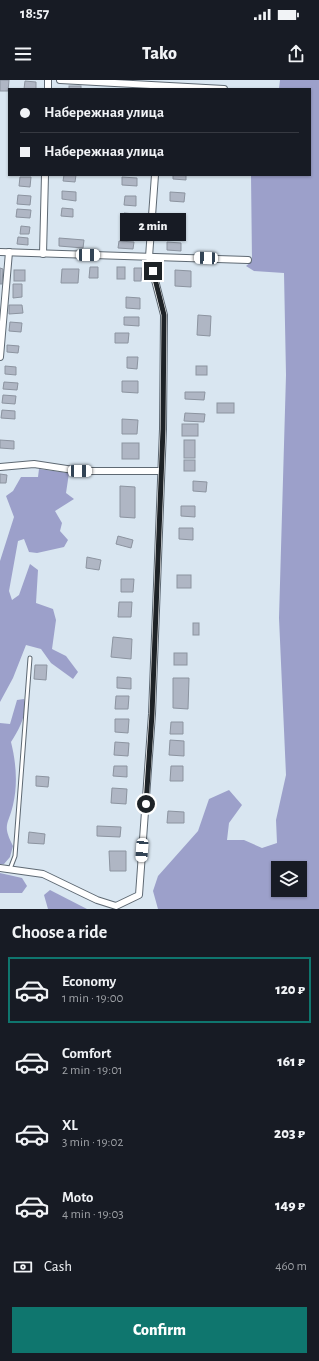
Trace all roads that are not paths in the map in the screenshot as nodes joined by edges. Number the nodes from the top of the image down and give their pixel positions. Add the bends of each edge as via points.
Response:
1 (60, 80) edge
2 (162, 85) edge
3 (208, 88) edge
4 (45, 176) edge
5 (155, 176) edge
6 (0, 252) edge
7 (9, 252) junction
8 (42, 254) junction
9 (149, 257) junction
10 (248, 260) dead end
11 (0, 357) edge
12 (0, 467) edge
13 (161, 471) junction
14 (30, 658) dead end
15 (0, 868) edge
16 (10, 869) junction

1 - 2 street
2 - 3 street
4 - 8 street
5 - 9 street
6 - 7 street
7 - 8 street
7 - 11 street
8 - 9 street
9 - 10 street
9 - 13 street via 164,315
12 - 13 street via 34,464 80,471
13 - 16 street via 152,714 139,895 116,906 97,900 43,874
14 - 16 lane via 15,856
15 - 16 street

